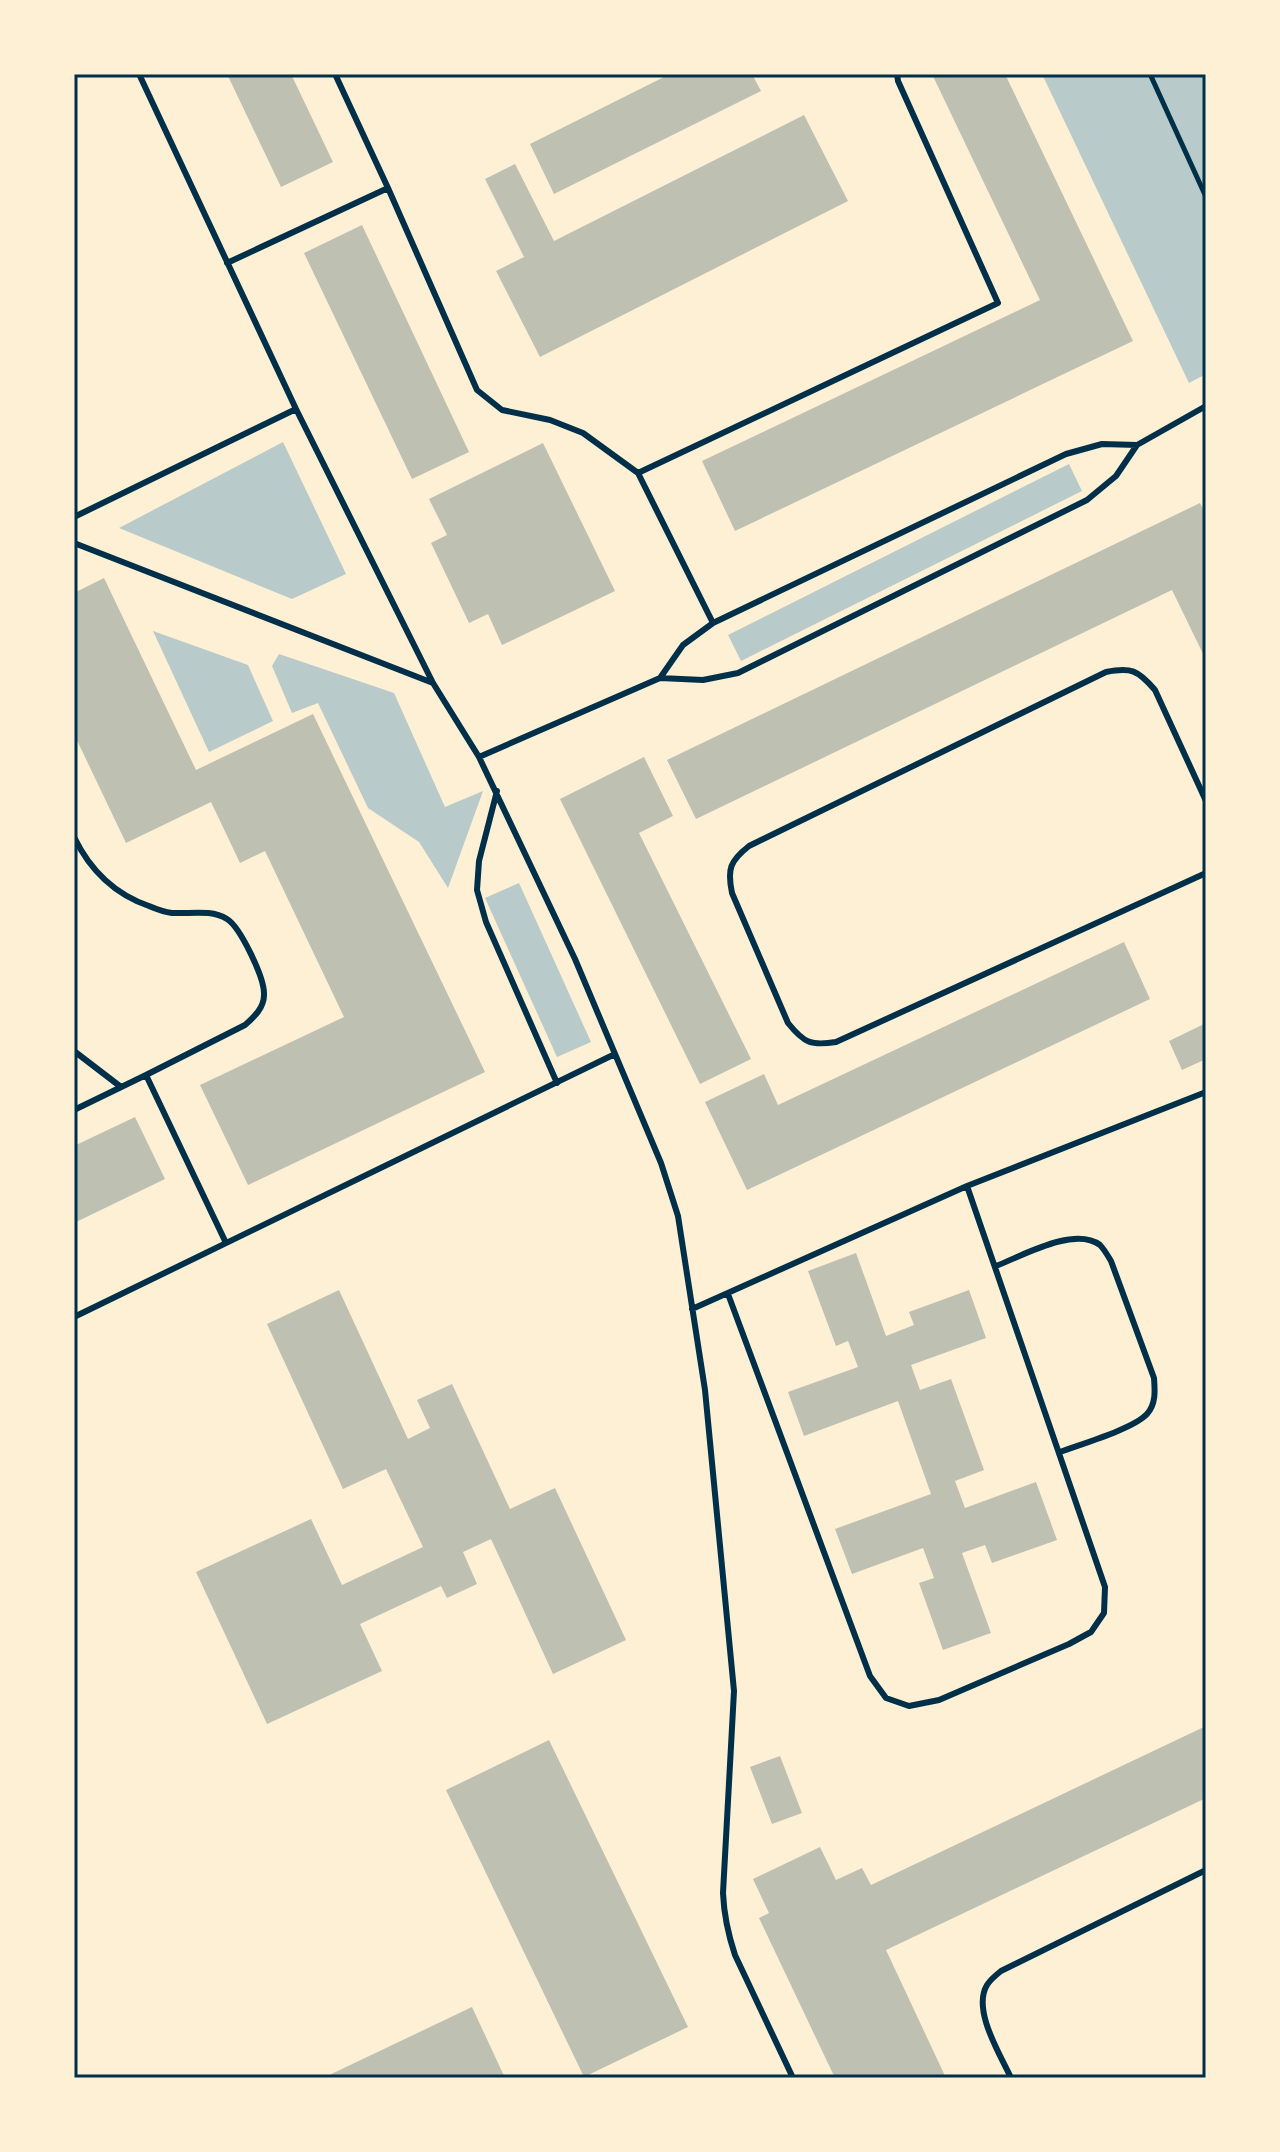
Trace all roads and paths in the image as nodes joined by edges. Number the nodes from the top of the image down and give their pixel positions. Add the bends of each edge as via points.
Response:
1 (139, 74) edge
2 (335, 74) edge
3 (897, 74) edge
4 (1150, 74) edge
5 (388, 188) junction
6 (1206, 197) edge
7 (227, 263) junction
8 (1206, 406) edge
9 (296, 409) junction
10 (1137, 445) junction
11 (638, 473) junction
12 (74, 517) edge
13 (74, 543) edge
14 (713, 623) junction
15 (660, 678) junction
16 (433, 683) junction
17 (479, 757) junction
18 (497, 791) junction
19 (1206, 801) edge
20 (74, 837) edge
21 (1206, 873) edge
22 (74, 1051) edge
23 (615, 1054) junction
24 (146, 1075) junction
25 (557, 1083) junction
26 (121, 1087) junction
27 (1206, 1092) edge
28 (74, 1110) edge
29 (967, 1186) junction
30 (226, 1243) junction
31 (996, 1266) junction
32 (728, 1294) junction
33 (692, 1309) junction
34 (74, 1317) edge
35 (1060, 1452) junction
36 (1206, 1870) edge
37 (793, 2078) edge
38 (1011, 2078) edge

1 - 7 lane
2 - 5 lane
3 - 11 lane via 998,303
4 - 6 path
5 - 7 lane
5 - 11 lane via 477,390 502,410 583,433
7 - 9 lane
8 - 10 lane
9 - 12 lane
9 - 16 lane
10 - 14 lane via 1102,444 1066,454
10 - 15 lane via 1116,476 1087,500 738,673 703,680
11 - 14 lane
13 - 16 lane
14 - 15 lane via 683,645
15 - 17 lane
16 - 17 lane
17 - 18 lane
18 - 23 lane
18 - 25 lane via 477,890
19 - 21 lane via 1155,690 1142,675 1125,668 1106,672 749,846 735,858 729,875 788,1023 800,1038 818,1045 836,1042
20 - 24 lane via 99,876 131,900 167,913 212,912 228,919 261,977 264,995 258,1013 245,1025
22 - 26 lane
23 - 25 lane
23 - 33 lane via 678,1216
24 - 26 lane
24 - 30 lane
25 - 30 lane
26 - 28 lane
27 - 29 lane
29 - 31 lane
29 - 32 lane
30 - 34 lane
31 - 35 lane
31 - 35 lane via 1064,1240 1083,1238 1101,1246 1154,1378 1155,1397 1148,1414
32 - 33 lane
32 - 35 lane via 870,1676 886,1698 909,1706 939,1700 1091,1632 1104,1613 1105,1587
33 - 37 lane via 705,1390 734,1691 724,1914 735,1955
36 - 38 lane via 1001,1971 987,1984 981,2001 984,2019

